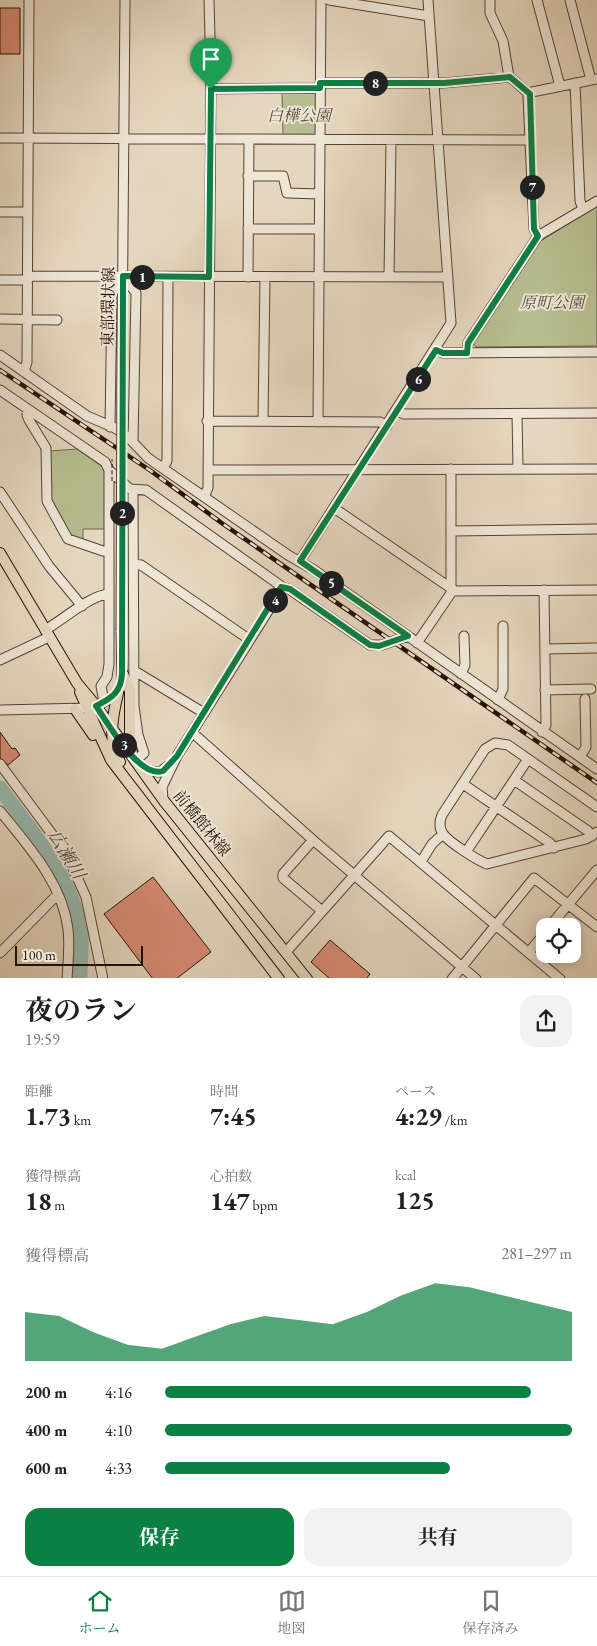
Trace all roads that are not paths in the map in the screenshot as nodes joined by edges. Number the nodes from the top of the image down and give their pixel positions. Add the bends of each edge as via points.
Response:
1 (29, 0) edge
2 (125, 0) edge
3 (210, 0) edge
4 (321, 0) edge
5 (329, 0) edge
6 (428, 0) edge
7 (490, 0) edge
8 (537, 0) edge
9 (570, 0) edge
10 (356, 2) edge
11 (429, 16) junction
12 (509, 77) junction
13 (594, 79) edge
14 (435, 83) junction
15 (575, 83) junction
16 (320, 86) junction
17 (560, 86) junction
18 (211, 89) junction
19 (530, 94) junction
20 (0, 138) edge
21 (28, 139) junction
22 (124, 140) junction
23 (249, 140) junction
24 (321, 140) junction
25 (438, 140) junction
26 (530, 140) junction
27 (211, 141) junction
28 (391, 141) junction
29 (248, 176) junction
30 (319, 194) junction
31 (597, 201) edge
32 (583, 209) junction
33 (0, 212) edge
34 (28, 212) junction
35 (248, 229) junction
36 (319, 229) junction
37 (538, 236) junction
38 (123, 276) junction
39 (168, 277) junction
40 (209, 277) junction
41 (248, 277) junction
42 (264, 277) junction
43 (389, 277) junction
44 (28, 278) junction
45 (319, 278) junction
46 (448, 278) junction
47 (0, 280) edge
48 (0, 319) edge
49 (27, 320) junction
50 (57, 320) dead end
51 (436, 350) junction
52 (597, 352) edge
53 (467, 353) junction
54 (0, 355) edge
55 (24, 372) junction
56 (0, 390) edge
57 (29, 410) junction
58 (397, 411) junction
59 (597, 413) edge
60 (517, 414) junction
61 (207, 421) junction
62 (263, 421) junction
63 (318, 422) junction
64 (387, 426) junction
65 (110, 427) junction
66 (133, 442) junction
67 (163, 468) junction
68 (518, 469) junction
69 (597, 469) edge
70 (109, 470) junction
71 (208, 470) junction
72 (451, 470) junction
73 (358, 471) junction
74 (133, 490) junction
75 (0, 492) edge
76 (204, 497) junction
77 (334, 508) junction
78 (597, 529) edge
79 (453, 531) junction
80 (109, 551) junction
81 (0, 553) edge
82 (300, 561) junction
83 (134, 564) junction
84 (281, 587) junction
85 (452, 590) junction
86 (544, 590) junction
87 (597, 590) edge
88 (109, 594) junction
89 (82, 606) junction
90 (503, 626) dead end
91 (47, 634) junction
92 (408, 636) junction
93 (464, 636) dead end
94 (250, 640) junction
95 (417, 643) junction
96 (597, 648) edge
97 (545, 649) junction
98 (0, 660) edge
99 (134, 672) junction
100 (122, 674) junction
101 (461, 674) junction
102 (591, 689) dead end
103 (545, 690) junction
104 (118, 692) junction
105 (585, 699) dead end
106 (498, 700) junction
107 (96, 705) junction
108 (75, 709) junction
109 (0, 710) edge
110 (204, 713) junction
111 (113, 729) junction
112 (542, 732) junction
113 (192, 733) junction
114 (177, 756) junction
115 (580, 758) junction
116 (528, 759) junction
117 (111, 760) junction
118 (136, 761) junction
119 (0, 764) edge
120 (597, 769) edge
121 (514, 780) junction
122 (463, 784) junction
123 (164, 801) junction
124 (496, 806) junction
125 (597, 807) edge
126 (150, 809) junction
127 (0, 810) edge
128 (443, 834) junction
129 (594, 834) edge
130 (313, 840) junction
131 (554, 848) junction
132 (466, 852) junction
133 (421, 862) junction
134 (597, 870) edge
135 (354, 875) junction
136 (58, 894) junction
137 (569, 904) junction
138 (322, 911) junction
139 (557, 918) edge
140 (495, 924) junction
141 (597, 927) edge
142 (536, 944) edge
143 (286, 952) junction
144 (529, 952) junction
145 (0, 953) edge
146 (462, 967) junction
147 (67, 978) edge
148 (103, 978) edge
149 (279, 978) edge
150 (307, 978) edge
151 (452, 978) edge
152 (476, 978) edge
153 (560, 978) edge

1 - 21 street
2 - 22 street, 東部環状線
3 - 18 street
4 - 16 street
5 - 10 street
6 - 11 street
7 - 12 street via 490,13 503,41
8 - 17 street
9 - 13 street
10 - 11 street
11 - 14 street
12 - 14 street
12 - 19 street
13 - 15 street
14 - 16 street
14 - 25 street
15 - 17 street
15 - 32 street via 580,202
16 - 18 street
16 - 24 street
17 - 19 street
18 - 27 street
19 - 26 street
20 - 21 street
21 - 22 street
21 - 34 street
22 - 27 street
22 - 38 street, 東部環状線
23 - 24 street
23 - 27 street
23 - 29 street
24 - 28 street
24 - 30 street
25 - 26 street
25 - 28 street
25 - 46 street
26 - 37 street via 534,229
27 - 40 street
28 - 43 street
29 - 30 street via 283,176 287,193
29 - 35 street
30 - 36 street
31 - 32 street
32 - 37 street
33 - 34 street
34 - 44 street
35 - 36 street
35 - 41 street
36 - 45 street
37 - 53 street via 468,343
38 - 39 street
38 - 44 street
38 - 65 street via 112,294
38 - 66 street via 136,293
38 - 100 street, 東部環状線, bridge
39 - 40 street
39 - 67 street via 166,461
40 - 41 street
40 - 61 street
41 - 42 street
42 - 45 street
42 - 62 street
43 - 45 street
43 - 46 street
44 - 47 street
44 - 49 street
45 - 63 street
46 - 51 street via 452,323
48 - 49 street
49 - 50 street
49 - 55 street
51 - 53 street
51 - 58 street
52 - 53 street
54 - 55 street
55 - 65 street via 87,416
56 - 57 street
57 - 70 street via 105,462
57 - 80 street via 27,416 46,448 47,501 64,532 68,539
58 - 60 street via 404,414
58 - 64 street
59 - 60 street
60 - 68 street
61 - 62 street
61 - 71 street
62 - 63 street
63 - 64 street via 380,422
64 - 73 street
65 - 66 street
66 - 67 street via 144,455
67 - 76 street
68 - 69 street
68 - 72 street
70 - 74 street
70 - 80 street
71 - 73 street
71 - 76 street via 208,488
72 - 73 street
72 - 79 street
73 - 77 street
74 - 83 street
74 - 84 street via 146,490 280,583
75 - 89 street via 49,566
76 - 82 street
77 - 82 street
77 - 85 street
78 - 79 street
79 - 85 street
80 - 88 street
81 - 91 main road, 前橋館林線
82 - 92 street
83 - 94 street via 141,565
83 - 99 street
84 - 92 street via 290,589 370,645 379,646
84 - 94 street
85 - 86 street
85 - 95 street
86 - 87 street
86 - 97 street
88 - 89 street
88 - 107 street via 108,670
89 - 91 street
90 - 106 street via 503,689
91 - 98 street
91 - 107 main road, 前橋館林線 via 78,684
92 - 95 street
93 - 101 street via 465,664
94 - 110 street
95 - 101 street
96 - 97 street
97 - 103 street
99 - 110 street
99 - 118 street via 134,715 144,754
100 - 104 street, 東部環状線
100 - 118 main road via 130,691 130,743
101 - 106 street
102 - 103 street
103 - 112 street via 546,725
104 - 107 street
104 - 111 main road
105 - 115 street via 586,747
106 - 112 street
107 - 108 street
107 - 111 main road, 前橋館林線
107 - 117 main road, 前橋館林線
108 - 109 street
108 - 117 main road
110 - 113 street
111 - 118 main road, 前橋館林線
111 - 126 main road via 116,756
112 - 115 street
113 - 114 street
113 - 130 street
114 - 118 street via 160,772 150,771
114 - 123 street via 162,787
115 - 120 street
116 - 121 street
116 - 122 street via 505,743 492,744 485,749
116 - 125 street
117 - 126 main road, 前橋館林線
118 - 123 main road, 前橋館林線
119 - 148 street via 70,860 86,896
121 - 124 street
121 - 129 street
122 - 124 street
122 - 128 street via 440,818
123 - 143 main road, 前橋館林線
124 - 131 street via 550,842
124 - 132 street
126 - 149 main road, 前橋館林線
127 - 136 street via 44,868
128 - 132 street
128 - 133 street
129 - 131 street
130 - 135 street
130 - 138 street via 283,878
131 - 132 street via 490,864 484,864
133 - 135 street via 389,836
133 - 140 street
134 - 137 street
135 - 138 street
135 - 146 street
136 - 145 street
136 - 147 street via 68,927
137 - 139 street
137 - 140 street via 534,878
137 - 141 street
138 - 143 street
140 - 144 street
140 - 146 street
142 - 144 street
143 - 150 main road, 前橋館林線
144 - 153 street
146 - 151 street
146 - 152 street

